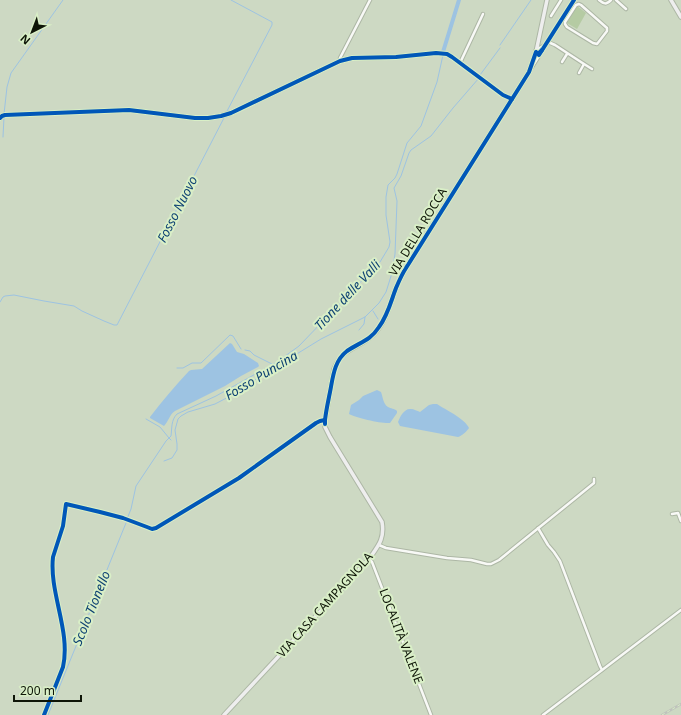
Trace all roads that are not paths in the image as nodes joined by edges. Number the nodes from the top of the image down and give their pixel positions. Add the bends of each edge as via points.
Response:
1 (370, 0) edge
2 (547, 0) edge
3 (561, 0) edge
4 (574, 0) edge
5 (599, 0) edge
6 (611, 0) edge
7 (616, 0) edge
8 (671, 0) edge
9 (626, 9) dead end
10 (566, 12) junction
11 (484, 14) dead end
12 (570, 14) junction
13 (551, 16) dead end
14 (681, 17) edge
15 (538, 41) junction
16 (548, 42) junction
17 (542, 50) junction
18 (536, 51) junction
19 (567, 54) junction
20 (340, 61) junction
21 (562, 62) dead end
22 (460, 63) junction
23 (584, 64) junction
24 (530, 68) junction
25 (592, 69) dead end
26 (579, 73) dead end
27 (512, 99) junction
28 (2, 116) edge
29 (325, 420) joint
30 (594, 479) dead end
31 (66, 504) dead end
32 (672, 514) dead end
33 (681, 521) edge
34 (538, 528) junction
35 (380, 545) junction
36 (369, 559) junction
37 (681, 610) edge
38 (602, 670) junction
39 (44, 715) edge
40 (224, 715) edge
41 (431, 715) edge
42 (543, 715) edge

1 - 20 street
2 - 15 street, VIA DELLA ROCCA
3 - 13 street
4 - 10 street
5 - 6 street via 605,4
7 - 9 street
8 - 14 street
10 - 12 street
10 - 16 street
11 - 22 street
12 - 12 street via 565,22 566,26 595,44 599,43 608,29 580,4 576,5
15 - 16 street via 542,45
15 - 18 street, VIA DELLA ROCCA
16 - 17 street
16 - 18 street
16 - 19 street
17 - 18 street via 539,53
17 - 24 street
18 - 24 street, VIA DELLA ROCCA
19 - 21 street
19 - 23 street
20 - 22 street via 352,58 442,53
20 - 28 street via 231,114 221,116 195,118 129,110
22 - 27 street
23 - 25 street
23 - 26 street
24 - 27 street, VIA DELLA ROCCA
27 - 29 street, VIA DELLA ROCCA via 406,268 387,314 376,333 340,357 333,374
29 - 35 street, VIA CASA CAMPAGNOLA via 330,437 382,522 383,534
30 - 34 street via 594,483
31 - 39 street via 63,526 52,562 65,662
32 - 33 street via 678,513
34 - 35 street via 491,564
34 - 38 street via 560,562
35 - 36 street, VIA CASA CAMPAGNOLA
36 - 40 street, VIA CASA CAMPAGNOLA
36 - 41 street, LOCALITÀ VALENE
37 - 38 street
38 - 42 street

